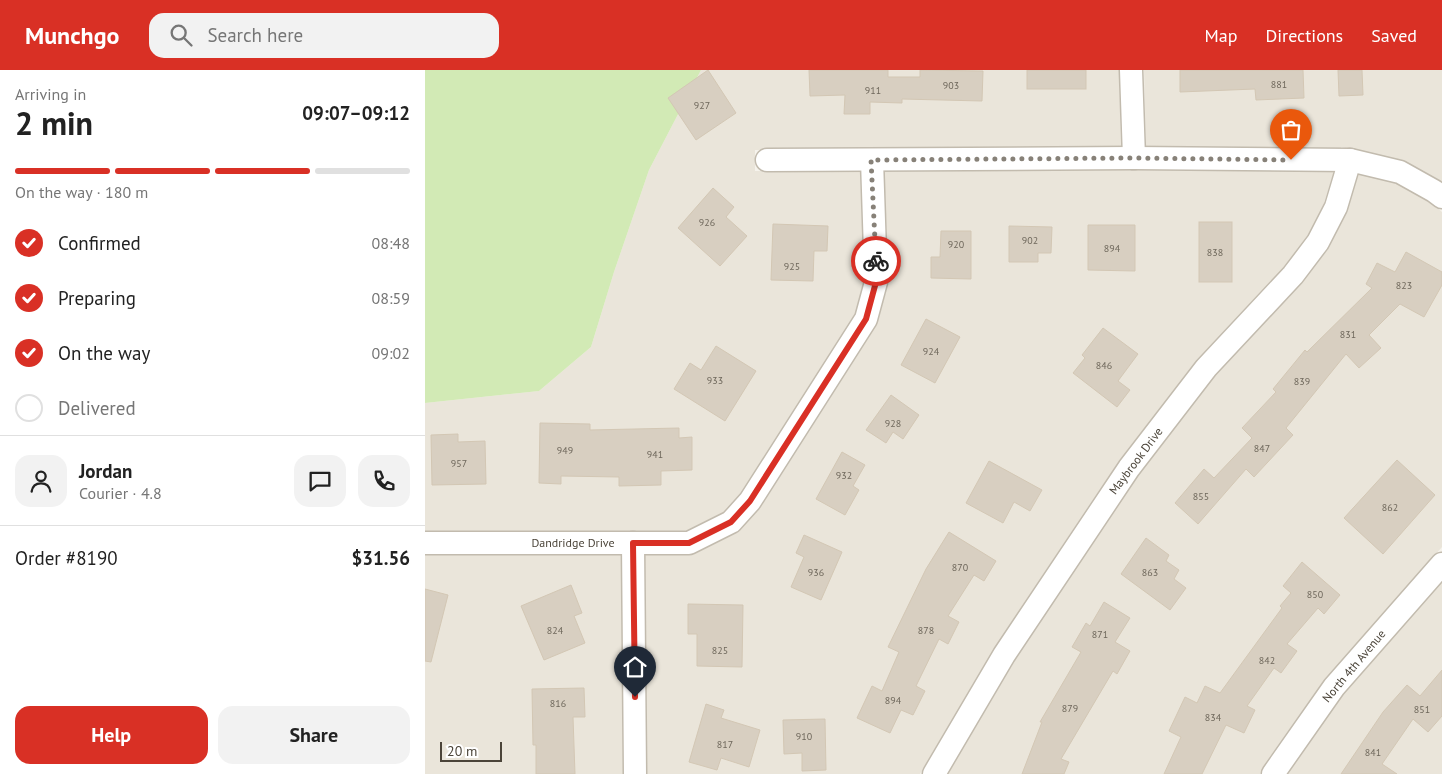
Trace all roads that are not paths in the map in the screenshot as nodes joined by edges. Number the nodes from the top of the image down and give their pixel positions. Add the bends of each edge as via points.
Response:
1 (1131, 70) edge
2 (1133, 158) junction
3 (767, 160) dead end
4 (871, 160) junction
5 (1350, 160) junction
6 (1442, 197) edge
7 (425, 543) edge
8 (633, 543) junction
9 (1442, 564) edge
10 (635, 774) edge
11 (934, 774) edge
12 (1273, 774) edge

1 - 2 street
2 - 4 street
2 - 5 street
3 - 4 street
4 - 8 street, Dandridge Drive via 876,282 866,319 750,501 731,522 689,543
5 - 6 street via 1400,172
5 - 11 street, Maybrook Drive via 1336,207 1318,242 1293,275 1206,368 1129,468 1004,655
7 - 8 street, Dandridge Drive
8 - 10 street
9 - 12 street, North 4th Avenue via 1334,687

